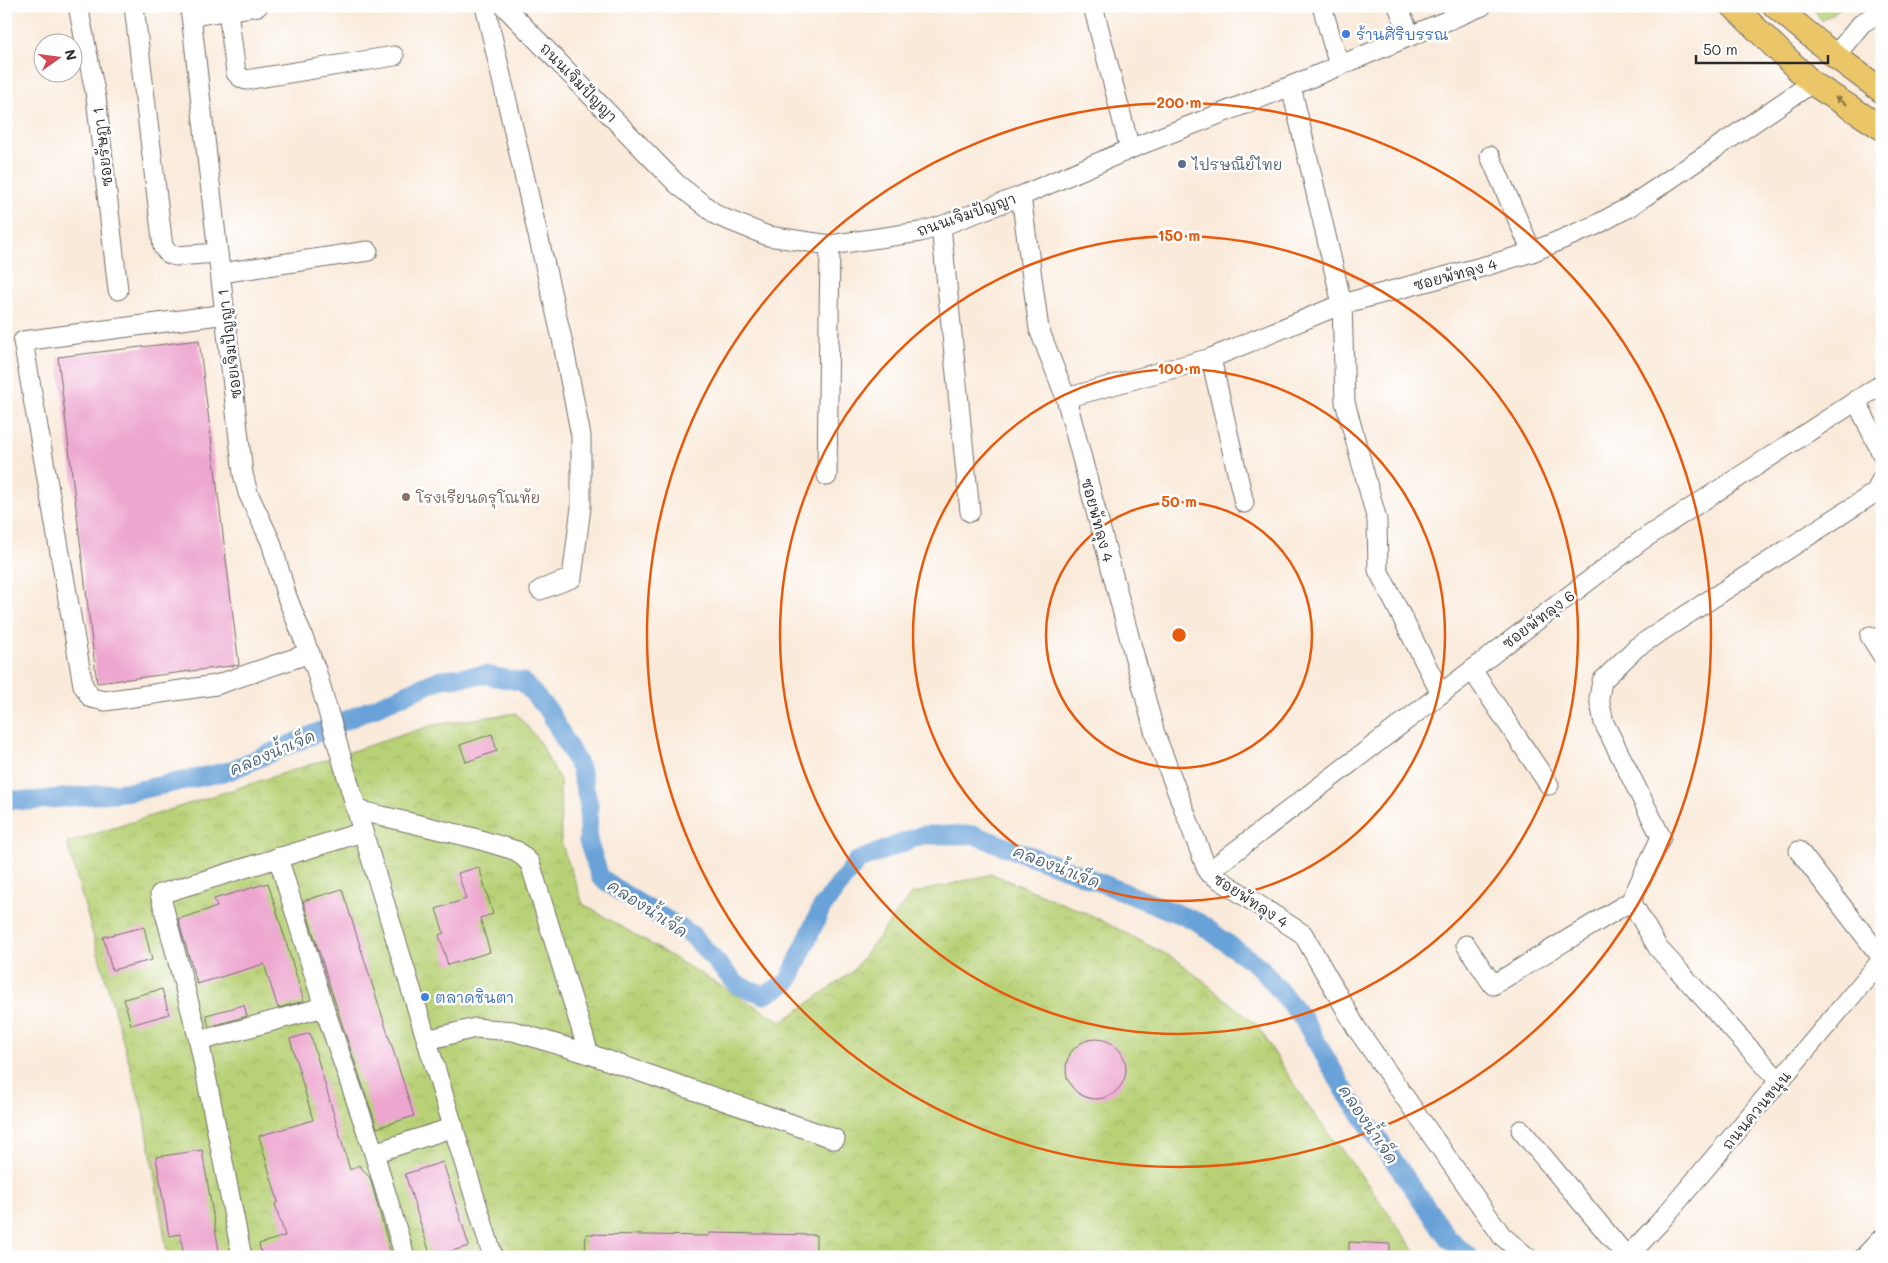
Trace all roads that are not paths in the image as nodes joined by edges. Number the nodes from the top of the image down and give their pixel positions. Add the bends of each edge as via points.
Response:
1 (78, 6) edge
2 (134, 6) edge
3 (258, 6) edge
4 (485, 6) edge
5 (504, 6) edge
6 (1092, 6) edge
7 (1322, 6) edge
8 (1398, 6) edge
9 (1482, 6) edge
10 (1733, 6) edge
11 (1775, 6) edge
12 (191, 11) edge
13 (228, 11) junction
14 (1882, 11) edge
15 (1410, 36) junction
16 (394, 56) dead end
17 (1836, 56) junction
18 (1339, 66) junction
19 (1812, 83) junction
20 (1292, 86) junction
21 (1882, 91) edge
22 (1882, 128) edge
23 (1130, 150) junction
24 (1490, 156) dead end
25 (1021, 196) junction
26 (940, 226) junction
27 (830, 245) junction
28 (368, 250) dead end
29 (1532, 252) junction
30 (218, 253) junction
31 (221, 273) junction
32 (118, 290) dead end
33 (1342, 304) junction
34 (226, 314) junction
35 (1211, 358) junction
36 (1882, 384) edge
37 (1066, 398) junction
38 (1856, 400) junction
39 (1882, 454) edge
40 (827, 476) dead end
41 (1882, 478) edge
42 (1244, 503) dead end
43 (970, 512) dead end
44 (540, 590) dead end
45 (1870, 636) dead end
46 (1882, 655) edge
47 (313, 662) junction
48 (1472, 670) junction
49 (1440, 694) junction
50 (1549, 785) dead end
51 (357, 810) junction
52 (363, 832) junction
53 (1800, 851) dead end
54 (278, 857) junction
55 (1208, 872) junction
56 (1631, 900) junction
57 (1466, 945) dead end
58 (1882, 959) edge
59 (324, 1008) junction
60 (427, 1040) junction
61 (199, 1041) junction
62 (589, 1054) junction
63 (1780, 1082) junction
64 (454, 1128) junction
65 (1521, 1130) dead end
66 (835, 1139) dead end
67 (374, 1153) junction
68 (1882, 1238) edge
69 (242, 1257) edge
70 (405, 1257) edge
71 (493, 1257) edge
72 (1527, 1257) edge
73 (1627, 1257) edge
74 (1864, 1257) edge

1 - 32 street, ซอยรัษฎา 1 via 96,97
2 - 30 street via 162,248 176,256
3 - 13 street
4 - 44 street via 581,436 581,507 572,578
5 - 27 street, ถนนเจิมปัญญา via 677,184 718,216 768,236
6 - 23 street
7 - 18 street
8 - 15 street
9 - 15 street, ถนนเจิมปัญญา
10 - 19 main road
11 - 17 main road
12 - 13 street
12 - 30 street, ซอยเจิมปัญญา 1
13 - 16 street via 236,72 246,80
14 - 17 street via 1862,23
15 - 18 street, ถนนเจิมปัญญา
17 - 21 main road
18 - 20 street, ถนนเจิมปัญญา
22 -> 19 main road
19 - 29 street, ซอยพัทลุง 4 via 1629,207 1596,226
20 - 23 street, ถนนเจิมปัญญา
20 - 33 street
23 - 25 street, ถนนเจิมปัญญา
24 - 29 street
25 - 26 street, ถนนเจิมปัญญา
25 - 37 street, ซอยพัทลุง 4 via 1039,328
26 - 27 street, ถนนเจิมปัญญา via 920,232
26 - 43 street
27 - 40 street
28 - 31 street
29 - 33 street, ซอยพัทลุง 4
30 - 31 street, ซอยเจิมปัญญา 1
31 - 34 street, ซอยเจิมปัญญา 1
33 - 35 street, ซอยพัทลุง 4
33 - 49 street via 1345,402 1377,520 1378,570
34 - 47 street, ซอยเจิมปัญญา 1 via 243,474 248,493 271,542 287,597
34 - 47 street via 23,341 83,685 91,698 104,701 207,687
35 - 37 street, ซอยพัทลุง 4
35 - 42 street
36 - 38 street, ซอยพัทลุง 6
37 - 55 street, ซอยพัทลุง 4 via 1155,734
38 - 39 street
38 - 48 street, ซอยพัทลุง 6 via 1642,540
41 - 56 street via 1876,492 1637,647 1602,681 1599,698 1604,723 1662,837
45 - 46 street
47 - 51 street, ซอยเจิมปัญญา 1
48 - 49 street, ซอยพัทลุง 6
48 - 50 street
49 - 55 street, ซอยพัทลุง 6
51 - 52 street, ซอยเจิมปัญญา 1
51 - 62 street via 517,850 530,863
52 - 54 street
52 - 60 street, ซอยเจิมปัญญา 1
53 - 58 street
54 - 59 street
54 - 61 street via 160,894
55 - 72 street, ซอยพัทลุง 4 via 1303,934 1362,1037 1502,1236
56 - 57 street via 1493,985
56 - 63 street via 1658,948
58 - 63 street, ถนนควนขนุน
59 - 61 street
59 - 67 street
60 - 62 street via 475,1028 513,1031
60 - 64 street, ซอยเจิมปัญญา 1
61 - 69 street
62 - 66 street
63 - 73 street, ถนนควนขนุน
64 - 67 street
64 - 71 street, ซอยเจิมปัญญา 1
65 - 73 street
67 - 70 street
68 - 74 street

